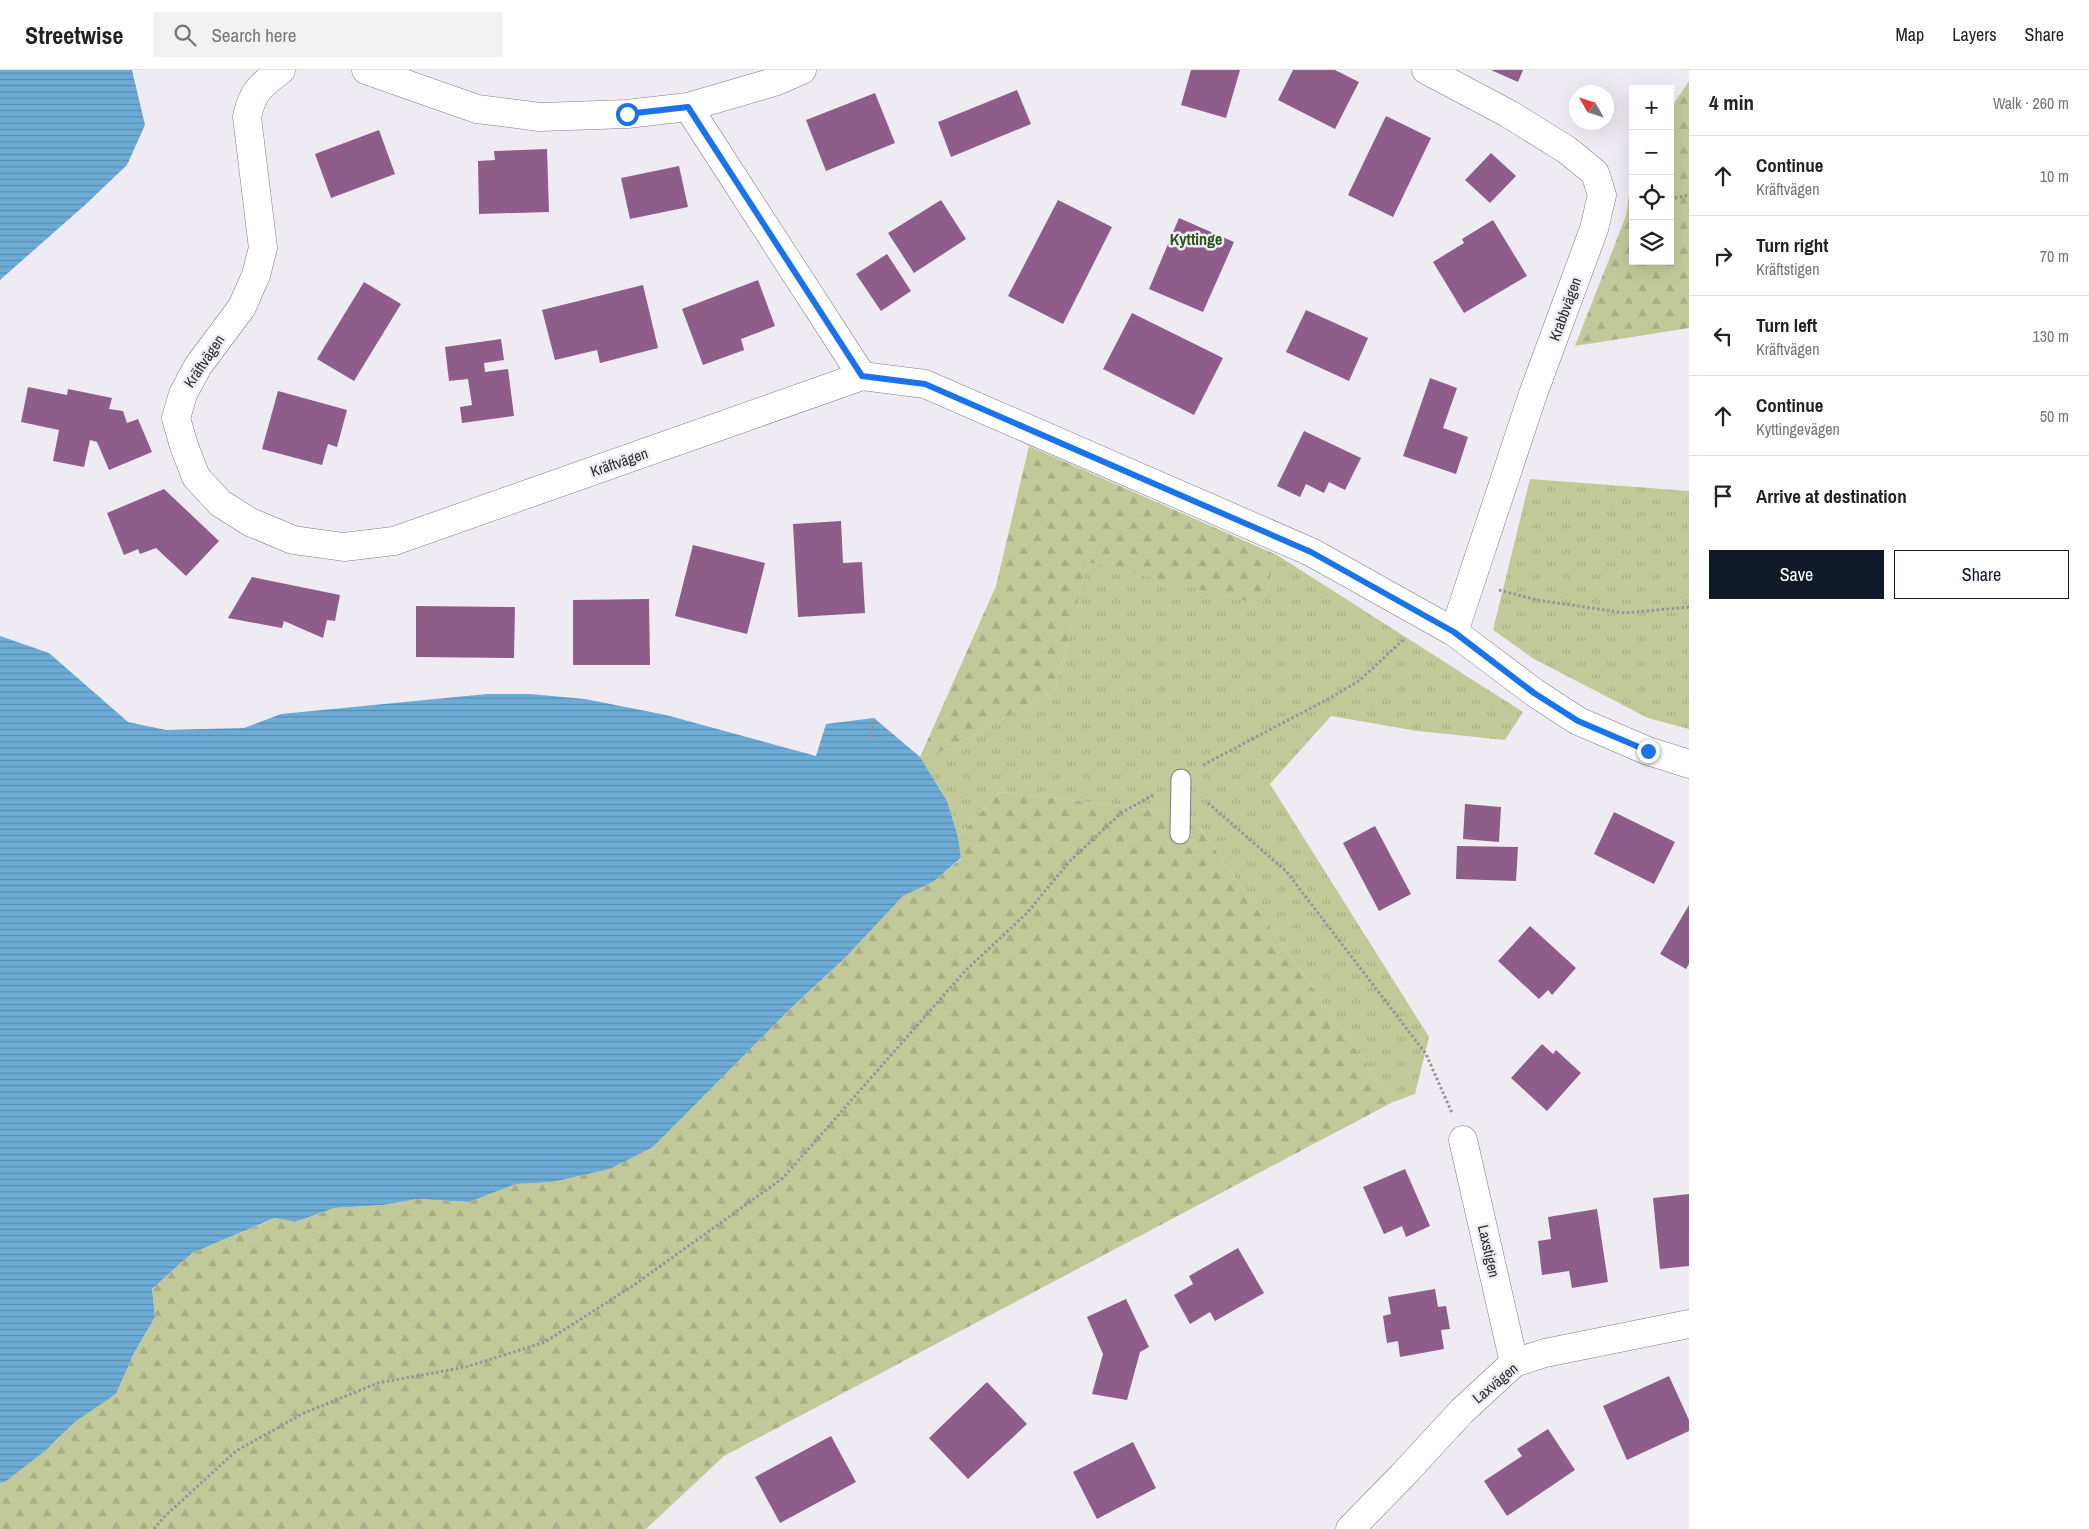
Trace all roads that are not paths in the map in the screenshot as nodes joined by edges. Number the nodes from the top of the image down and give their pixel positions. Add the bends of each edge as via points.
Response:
1 (281, 70) edge
2 (366, 70) edge
3 (802, 70) edge
4 (1426, 70) edge
5 (688, 107) junction
6 (862, 376) junction
7 (1454, 632) junction
8 (1689, 764) edge
9 (1181, 779) road end
10 (1180, 834) dead end
11 (1463, 1140) road end
12 (1689, 1324) edge
13 (1514, 1363) junction
14 (1350, 1529) edge

1 - 6 street, Kräftvägen via 266,81 251,99 247,117 263,248 256,275 242,307 198,366 182,394 176,418 196,477 220,503 250,522 293,540 344,547 394,541
2 - 5 street via 477,109 540,117 619,115
3 - 5 street via 778,81
4 - 7 street, Krabbvägen via 1509,114 1567,150 1595,172 1602,195 1594,229 1534,394
5 - 6 street
6 - 7 street, Kräftvägen via 925,384 1311,552
7 - 8 street, Kräftvägen via 1534,693 1578,721 1648,751
9 - 10 lane
11 - 13 street, Laxstigen
12 - 13 street, Laxvägen
13 - 14 street, Laxvägen via 1462,1411

